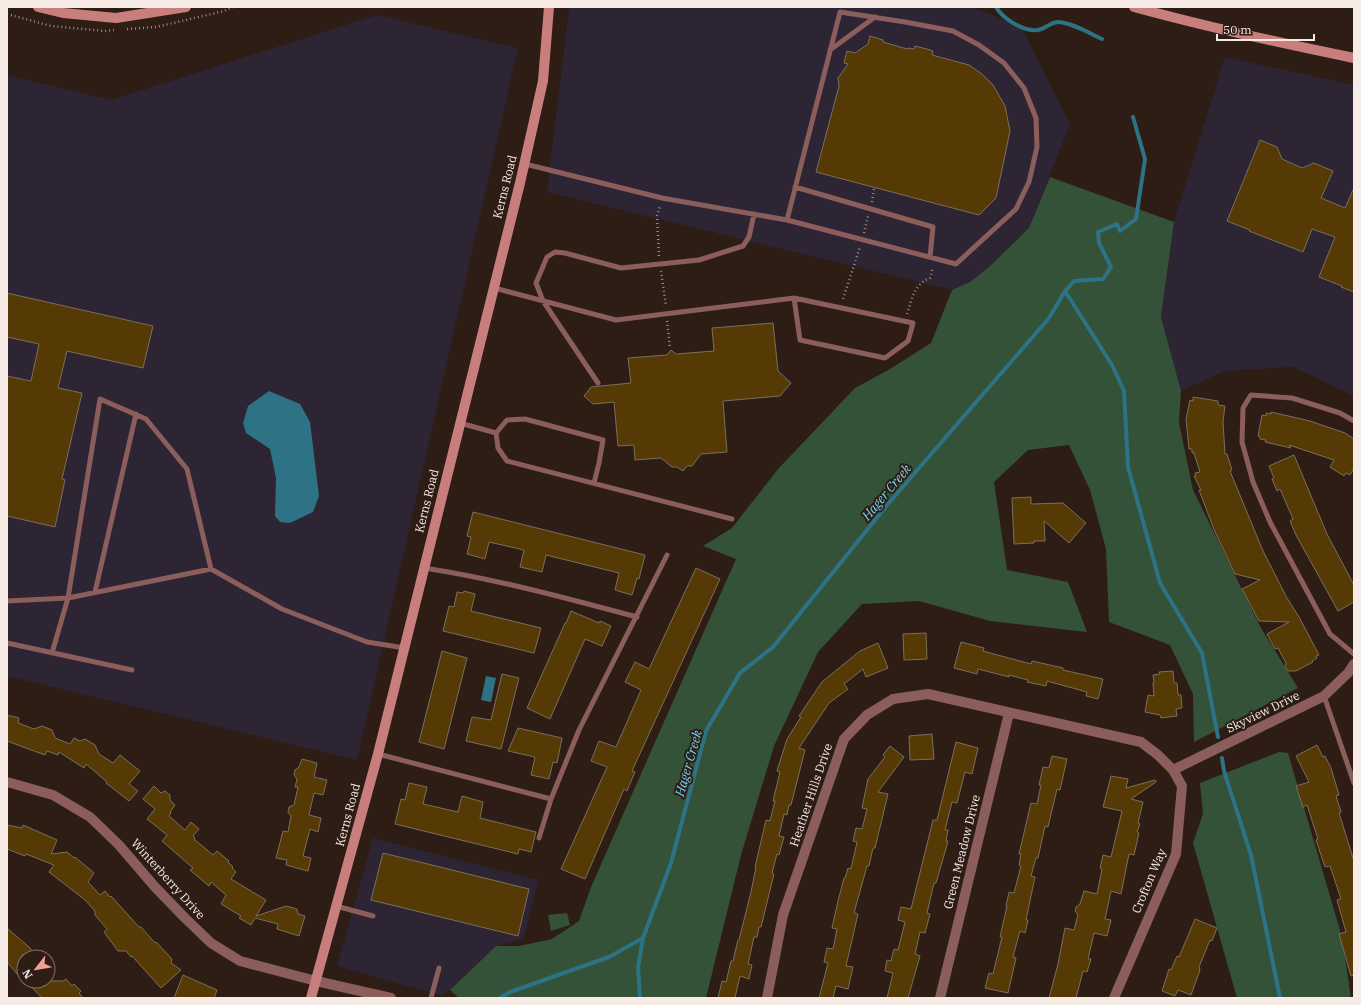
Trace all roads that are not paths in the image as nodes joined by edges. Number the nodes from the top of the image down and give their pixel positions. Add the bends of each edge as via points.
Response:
1 (38, 7) edge
2 (186, 7) edge
3 (548, 7) edge
4 (1134, 7) edge
5 (874, 17) junction
6 (830, 50) junction
7 (1354, 58) edge
8 (524, 164) junction
9 (795, 187) junction
10 (754, 214) junction
11 (787, 220) junction
12 (930, 257) junction
13 (494, 288) junction
14 (794, 298) junction
15 (544, 301) junction
16 (598, 383) dead end
17 (136, 414) junction
18 (1354, 421) edge
19 (460, 423) junction
20 (496, 433) junction
21 (594, 483) junction
22 (732, 519) dead end
23 (667, 555) dead end
24 (424, 568) junction
25 (211, 569) junction
26 (95, 592) junction
27 (68, 598) junction
28 (7, 601) edge
29 (637, 617) junction
30 (7, 644) edge
31 (405, 648) junction
32 (52, 653) junction
33 (1354, 654) edge
34 (1354, 664) edge
35 (132, 670) dead end
36 (1324, 696) junction
37 (1009, 712) junction
38 (378, 754) junction
39 (1173, 770) junction
40 (7, 782) edge
41 (1354, 783) edge
42 (550, 799) junction
43 (539, 838) dead end
44 (336, 906) junction
45 (373, 916) dead end
46 (439, 968) dead end
47 (316, 981) junction
48 (311, 998) edge
49 (391, 998) edge
50 (431, 998) edge
51 (767, 998) edge
52 (940, 998) edge
53 (1114, 998) edge

1 - 2 street via 63,13 116,18
3 - 8 street, Kerns Road via 543,81
4 - 7 street via 1187,22
5 - 6 lane
5 - 6 lane via 840,12
5 - 12 lane via 953,32 979,45 1004,63 1024,88 1036,118 1037,147 1029,182 1016,209 956,264
6 - 9 lane
8 - 10 lane via 662,198
8 - 13 street, Kerns Road
9 - 11 lane
9 - 12 lane via 933,227
10 - 11 lane
10 - 15 lane via 749,237 743,246 699,260 621,268 556,252 547,257 536,283
11 - 12 lane
13 - 15 lane
13 - 19 street, Kerns Road
14 - 14 lane via 800,340 885,358 908,341 913,323
14 - 15 lane via 616,320
15 - 16 lane
17 - 25 lane via 146,419 187,469
17 - 26 lane
17 - 27 lane via 100,399
18 - 33 lane via 1340,413 1292,398 1251,395 1243,408 1242,442 1253,482 1273,529 1330,634
19 - 20 lane
19 - 24 street, Kerns Road
20 - 21 lane via 498,448 507,461
20 - 21 lane via 507,420 525,419 604,440
21 - 22 lane
23 - 29 lane
24 - 29 lane via 536,590
24 - 31 street, Kerns Road
25 - 26 lane
25 - 31 lane via 282,609 367,642
26 - 27 lane
27 - 28 lane
27 - 32 lane
29 - 42 lane via 579,730
30 - 32 lane
31 - 38 street, Kerns Road
32 - 35 lane
34 - 36 street, Skyview Drive
36 - 39 street, Skyview Drive
36 - 41 lane
37 - 39 street, Heather Hills Drive via 1141,742
37 - 51 street, Heather Hills Drive via 928,694 893,699 867,715 844,739 783,915
37 - 52 street, Green Meadow Drive
38 - 42 lane
38 - 44 street, Kerns Road
39 - 53 street, Crofton Way via 1182,786 1176,854
40 - 47 street, Winterberry Drive via 53,795 90,817 211,943 240,961
42 - 43 lane
44 - 45 lane
44 - 47 street, Kerns Road
46 - 50 lane
47 - 48 street, Kerns Road
47 - 49 street, Winterberry Drive

